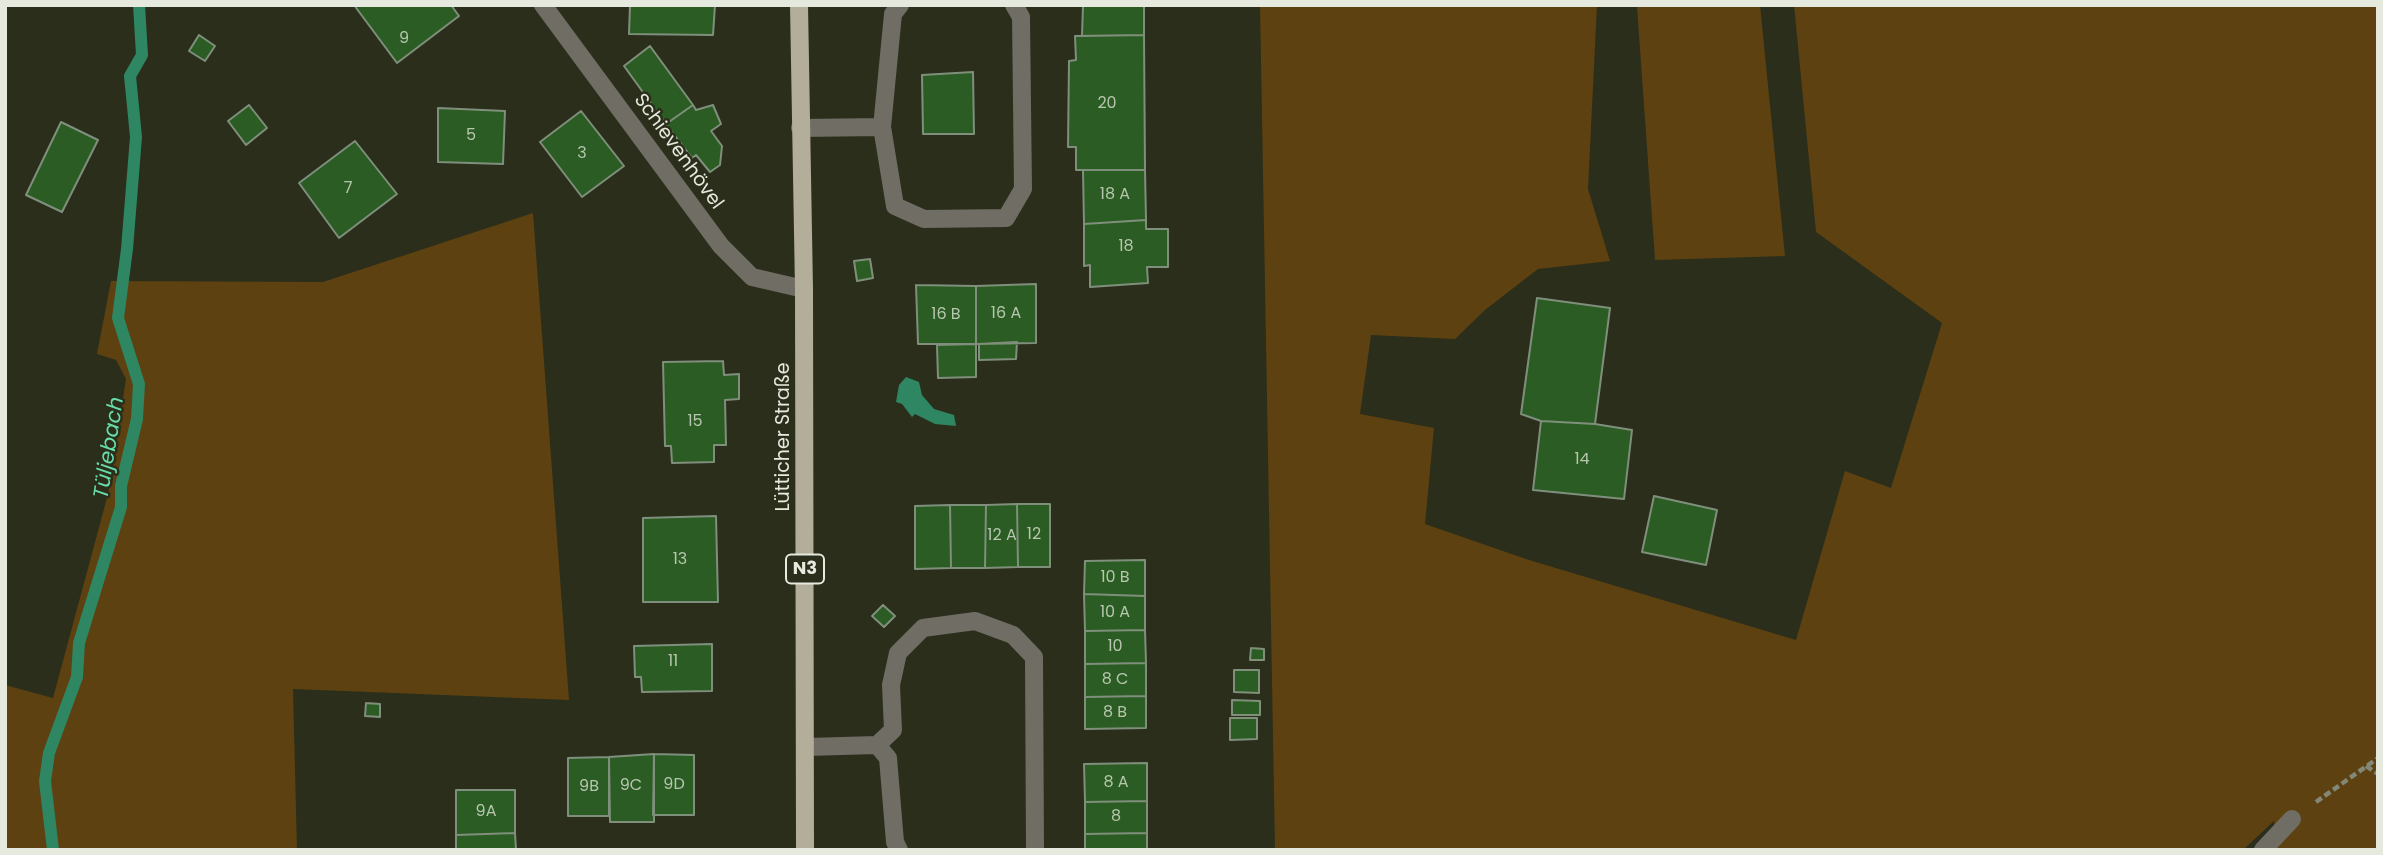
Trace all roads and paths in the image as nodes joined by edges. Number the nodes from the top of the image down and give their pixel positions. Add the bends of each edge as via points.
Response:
1 (543, 5) edge
2 (799, 5) edge
3 (900, 5) edge
4 (1014, 5) edge
5 (882, 127) junction
6 (800, 128) junction
7 (804, 289) junction
8 (877, 745) junction
9 (807, 747) junction
10 (2378, 758) edge
11 (2366, 766) junction
12 (2378, 774) edge
13 (2292, 819) joint
14 (805, 850) edge
15 (899, 850) edge
16 (1035, 850) edge
17 (2263, 850) edge

1 - 7 street, Schievenhövel via 721,246 752,277
2 - 6 main road, Lütticher Straße / N3
3 - 5 street via 893,14
4 - 5 street via 1021,17 1023,189 1006,218 924,219 895,206
5 - 6 street
6 - 7 main road, Lütticher Straße / N3
7 - 9 main road, Lütticher Straße / N3
8 - 9 street
8 - 15 street via 888,758
8 - 16 street via 893,730 891,685 898,653 923,628 975,621 1013,635 1034,657
9 - 14 main road, Lütticher Straße / N3
10 - 11 path
11 - 12 path
11 - 13 path
13 - 17 street

